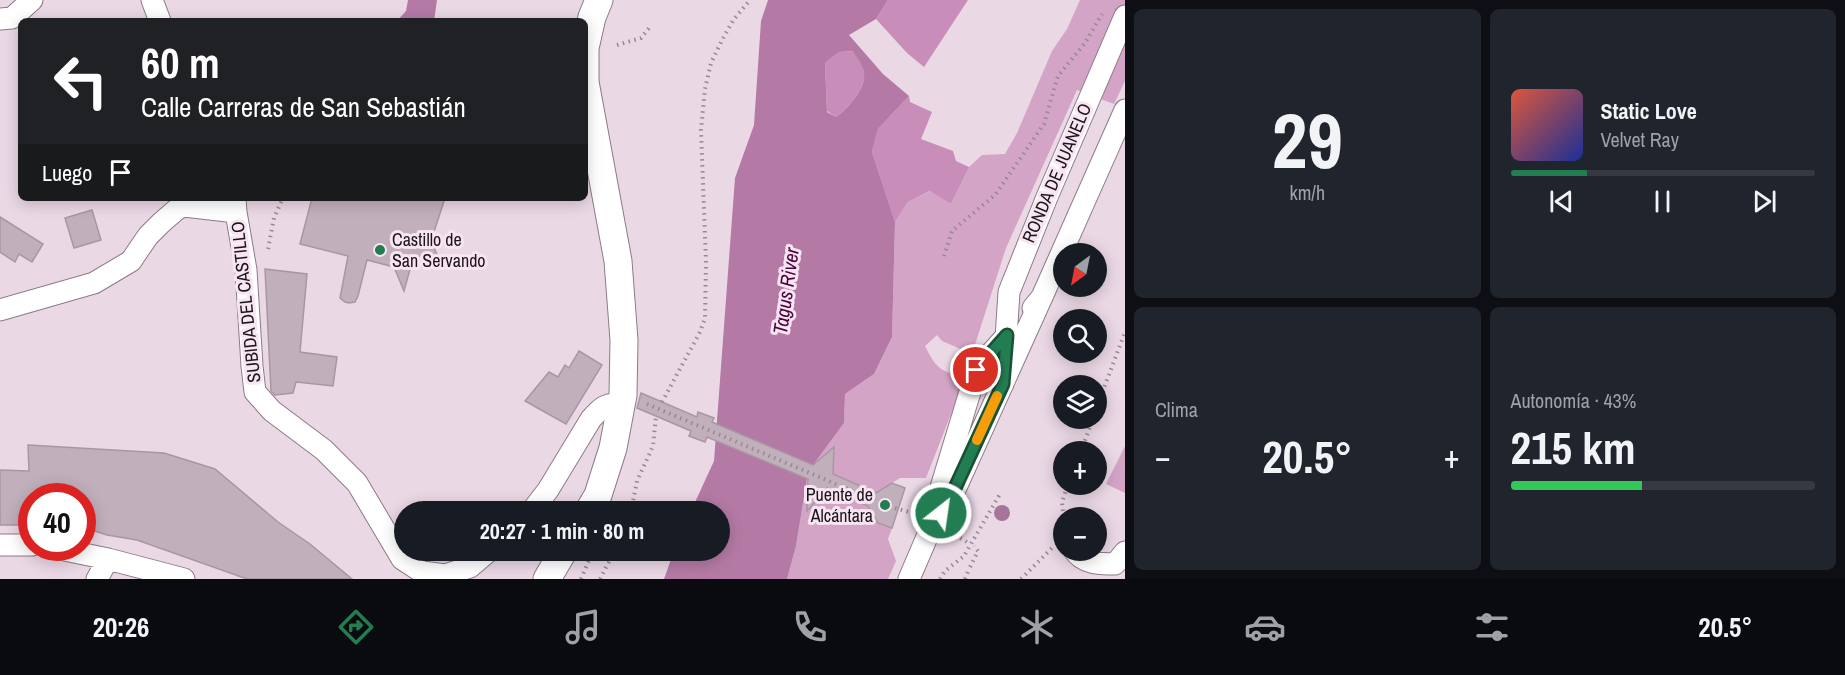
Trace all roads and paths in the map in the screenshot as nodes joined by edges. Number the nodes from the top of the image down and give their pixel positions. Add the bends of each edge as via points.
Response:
1 (32, 0) edge
2 (152, 0) edge
3 (599, 0) edge
4 (750, 0) edge
5 (1105, 9) dead end
6 (1125, 16) edge
7 (159, 18) edge
8 (0, 19) edge
9 (650, 27) dead end
10 (588, 35) edge
11 (617, 45) dead end
12 (588, 98) edge
13 (1125, 110) edge
14 (282, 201) edge
15 (190, 202) edge
16 (235, 205) edge
17 (268, 249) dead end
18 (944, 256) dead end
19 (1009, 292) junction
20 (0, 297) edge
21 (1042, 297) junction
22 (35, 300) junction
23 (0, 310) edge
24 (1125, 332) edge
25 (1007, 335) junction
26 (976, 370) junction
27 (1107, 380) edge
28 (1003, 384) junction
29 (662, 402) dead end
30 (634, 404) junction
31 (656, 416) dead end
32 (1000, 494) dead end
33 (540, 501) edge
34 (594, 501) edge
35 (634, 501) edge
36 (876, 501) dead end
37 (895, 508) dead end
38 (913, 513) dead end
39 (940, 527) junction
40 (967, 542) dead end
41 (0, 545) edge
42 (18, 545) edge
43 (974, 546) dead end
44 (394, 547) edge
45 (1125, 552) edge
46 (96, 556) edge
47 (1053, 556) edge
48 (108, 558) junction
49 (405, 561) edge
50 (478, 561) edge
51 (558, 561) edge
52 (589, 561) edge
53 (609, 561) edge
54 (1088, 561) edge
55 (582, 577) edge
56 (97, 579) edge
57 (184, 579) edge
58 (547, 579) edge
59 (586, 579) edge
60 (600, 579) edge
61 (909, 579) edge
62 (940, 579) edge
63 (965, 579) edge
64 (1021, 579) edge

1 - 8 street via 12,18
2 - 7 street
3 - 10 main road
4 - 29 path via 722,40 705,89 701,130 705,318
5 - 18 path via 1085,43 1058,76 1044,124 995,195 952,231
6 - 19 street, RONDA DE JUANELO
9 - 11 path via 641,38
12 - 30 main road via 618,261 624,340 623,394
13 - 21 street
14 - 17 path
15 - 16 street
15 - 22 street via 154,229 131,261 94,283
16 - 44 street, SUBIDA DEL CASTILLO via 246,270 255,392 357,483
19 - 25 street, RONDA DE JUANELO
19 - 26 street
20 - 22 street
21 - 25 street
21 - 28 street
22 - 23 street
24 - 27 path
25 - 26 street
25 - 28 street, RONDA DE JUANELO
26 - 39 street via 934,508
28 - 39 street
30 - 33 street via 610,403 600,409
30 - 34 main road
30 - 36 path, bridge
31 - 35 path via 653,446 637,481
32 - 62 path via 964,556
37 - 38 path
39 - 40 path
39 - 61 street
41 - 42 street
43 - 63 path via 978,551
45 - 54 street via 1114,564
46 - 48 street
47 - 64 path
48 - 56 street
48 - 57 street
49 - 50 street, SUBIDA DEL CASTILLO via 422,572 445,575
51 - 58 main road
52 - 55 path
53 - 60 path
55 - 59 path

